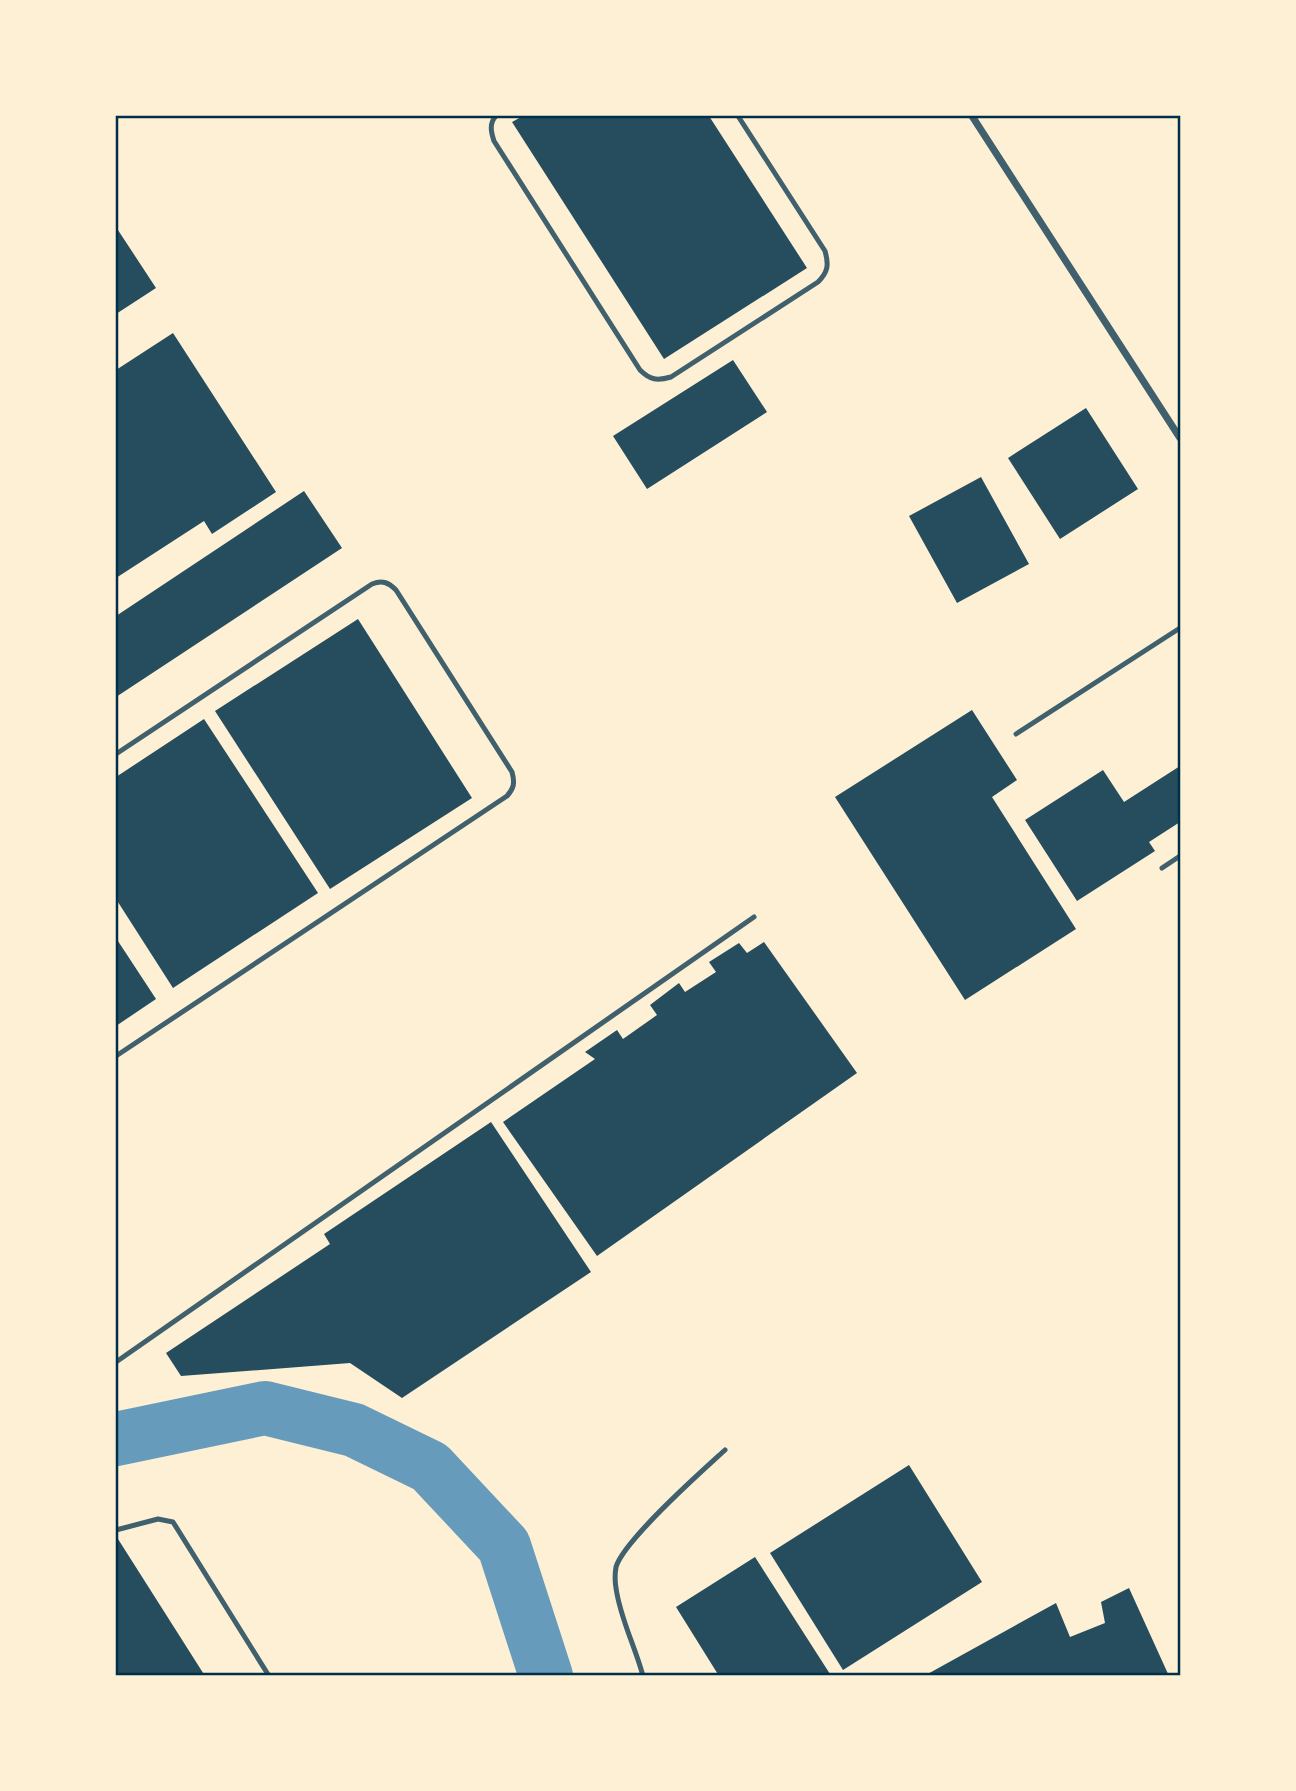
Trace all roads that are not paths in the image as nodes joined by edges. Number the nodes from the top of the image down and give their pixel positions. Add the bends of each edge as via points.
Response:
1 (496, 116) edge
2 (738, 116) edge
3 (972, 116) edge
4 (1181, 438) edge
5 (1181, 628) edge
6 (1016, 734) dead end
7 (116, 754) edge
8 (1181, 856) edge
9 (1162, 868) dead end
10 (754, 917) dead end
11 (116, 1056) edge
12 (116, 1362) edge
13 (726, 1450) dead end
14 (116, 1530) edge
15 (269, 1675) edge
16 (643, 1675) edge

1 - 2 lane via 491,130 494,141 640,370 648,378 660,380 826,274 829,262 825,251
3 - 4 street
5 - 6 lane
7 - 11 lane via 380,581 396,590 514,780 507,796
8 - 9 lane
10 - 12 lane
13 - 16 lane via 640,1534 616,1568 621,1608
14 - 15 lane via 158,1519 173,1522

